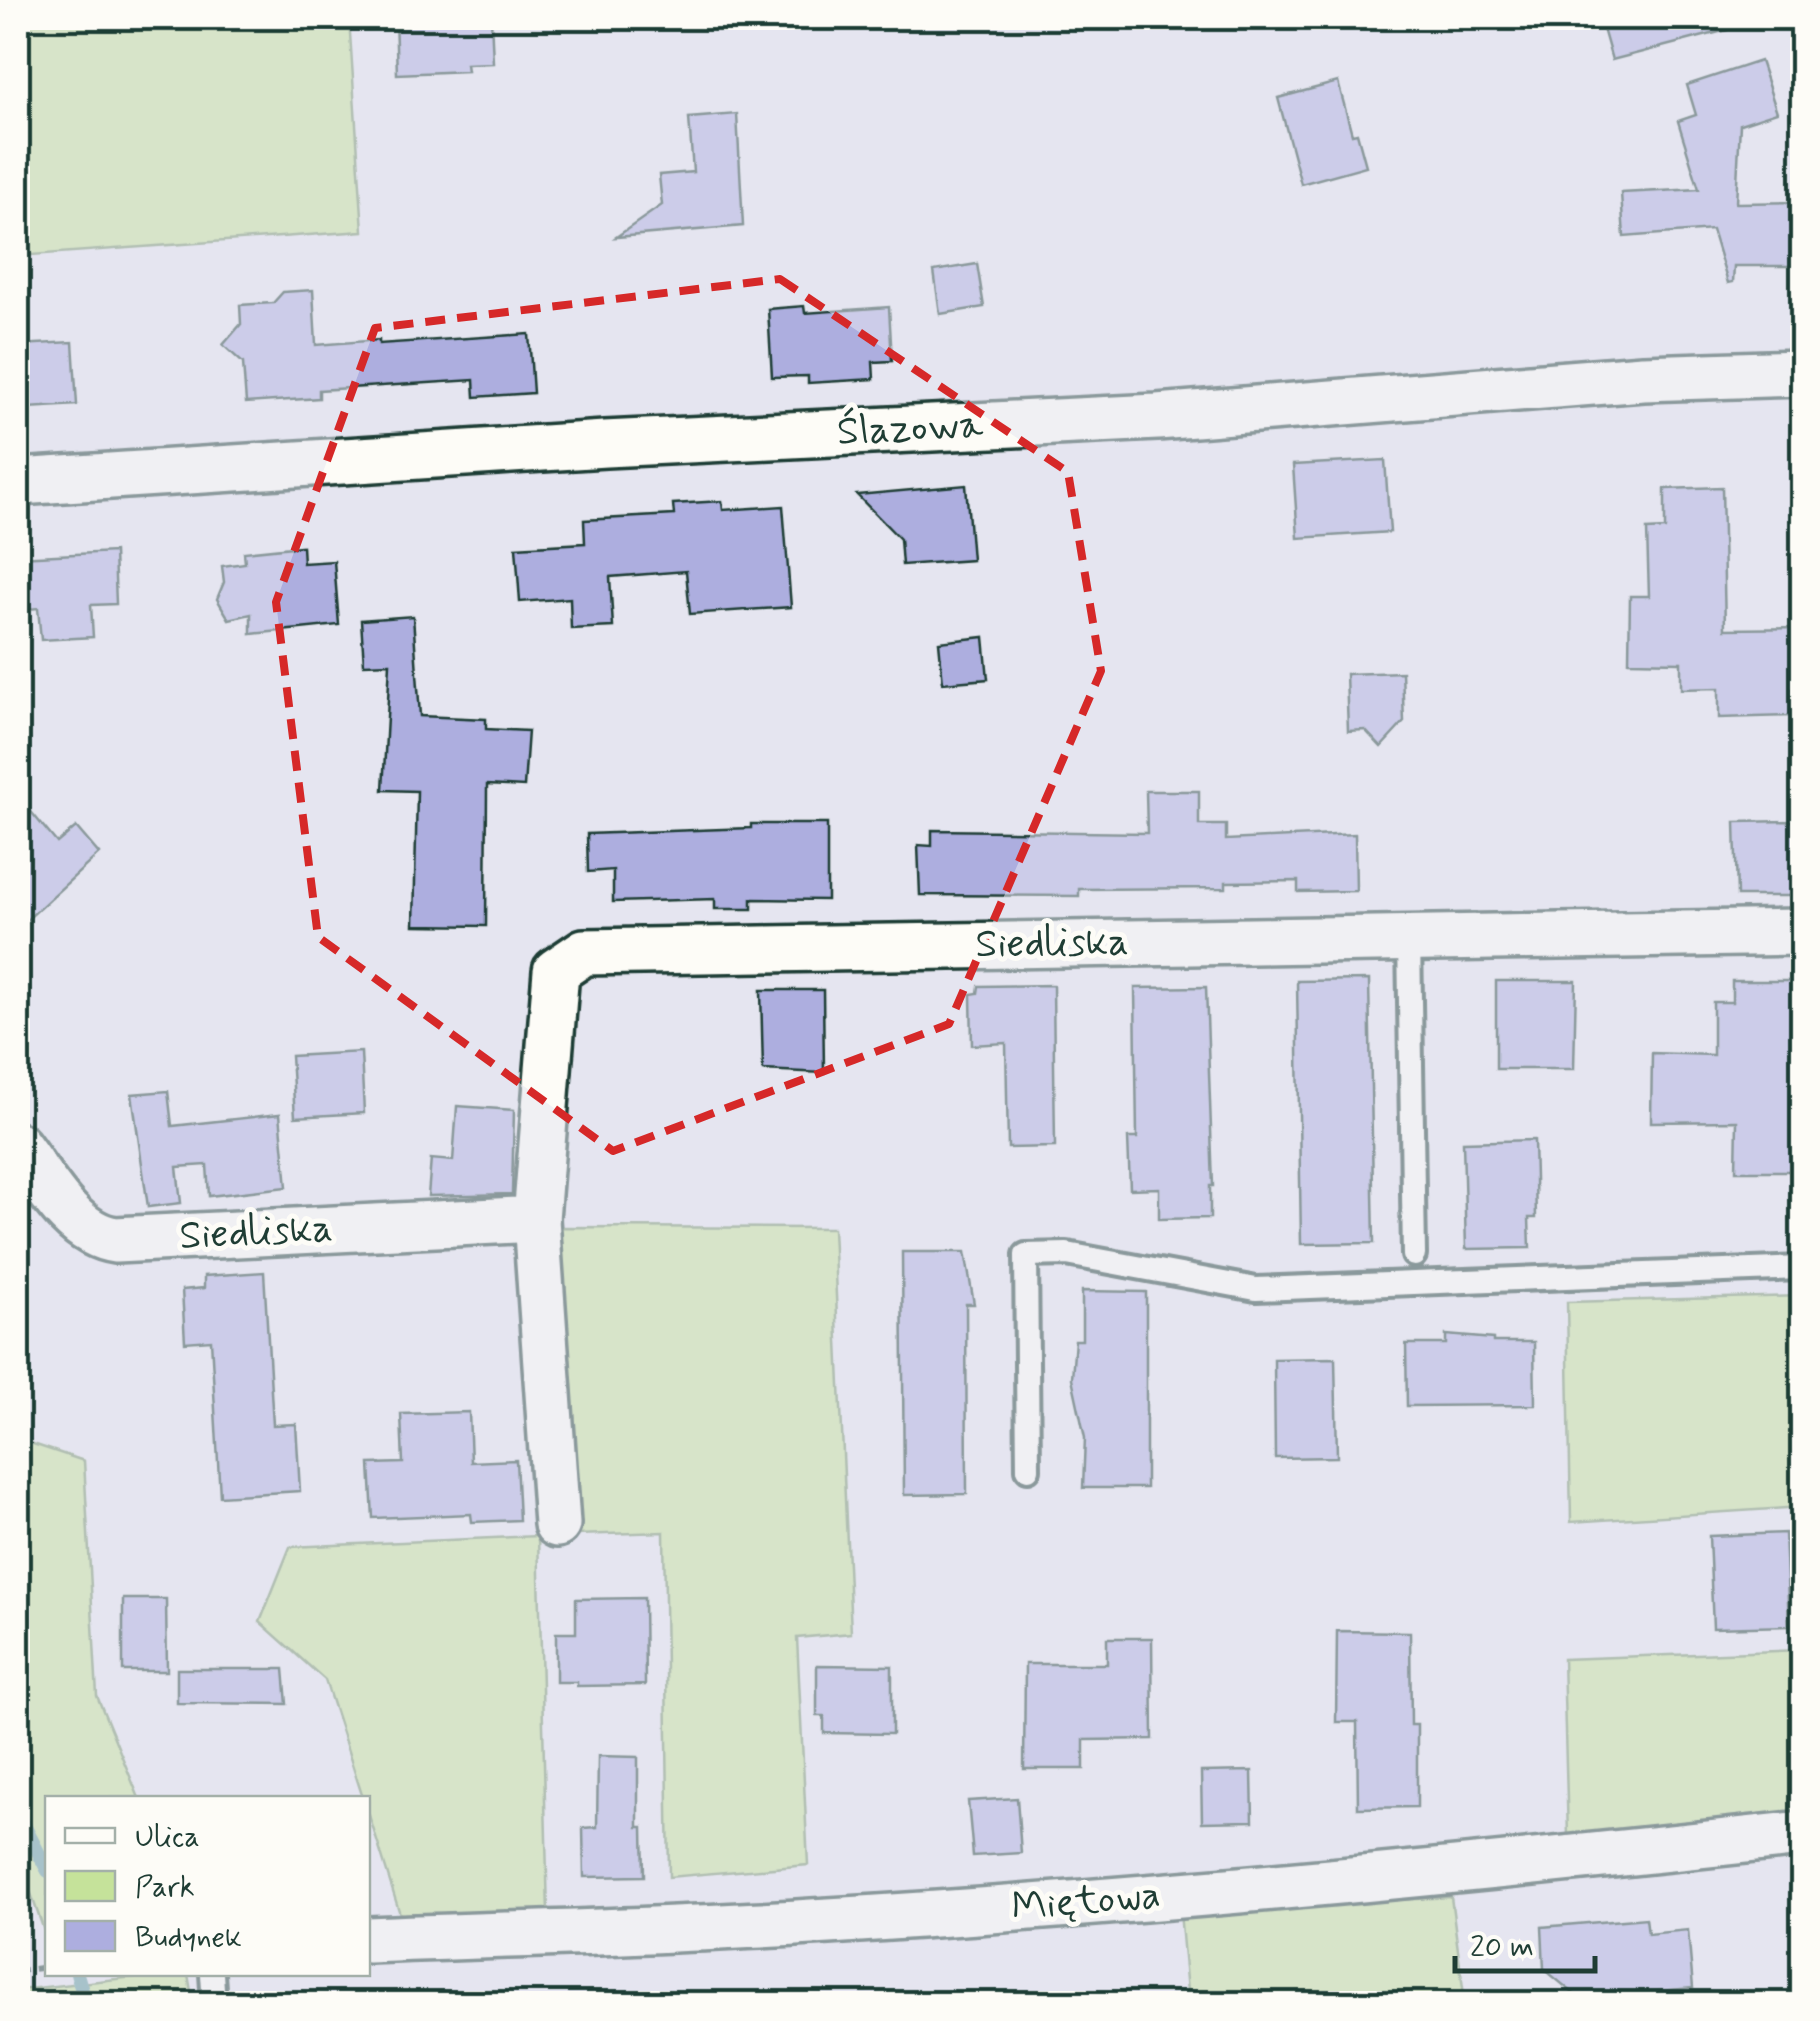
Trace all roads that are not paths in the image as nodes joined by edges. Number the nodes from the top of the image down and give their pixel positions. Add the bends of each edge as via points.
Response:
1 (1802, 373) edge
2 (18, 482) edge
3 (1802, 932) edge
4 (1409, 938) junction
5 (18, 1146) edge
6 (536, 1219) junction
7 (1414, 1255) dead end
8 (1802, 1268) edge
9 (1028, 1469) dead end
10 (557, 1524) dead end
11 (1802, 1834) edge
12 (370, 1940) edge
13 (212, 1976) edge
14 (214, 2004) edge

1 - 2 street, Ślazowa
3 - 4 street, Siedliska
4 - 6 street, Siedliska via 584,952 556,970
4 - 7 lane
5 - 6 street, Siedliska via 75,1220 98,1238
6 - 10 street, Siedliska
8 - 9 lane via 1256,1288 1067,1254 1026,1255
11 - 12 street, Miętowa via 934,1914
13 - 14 lane

